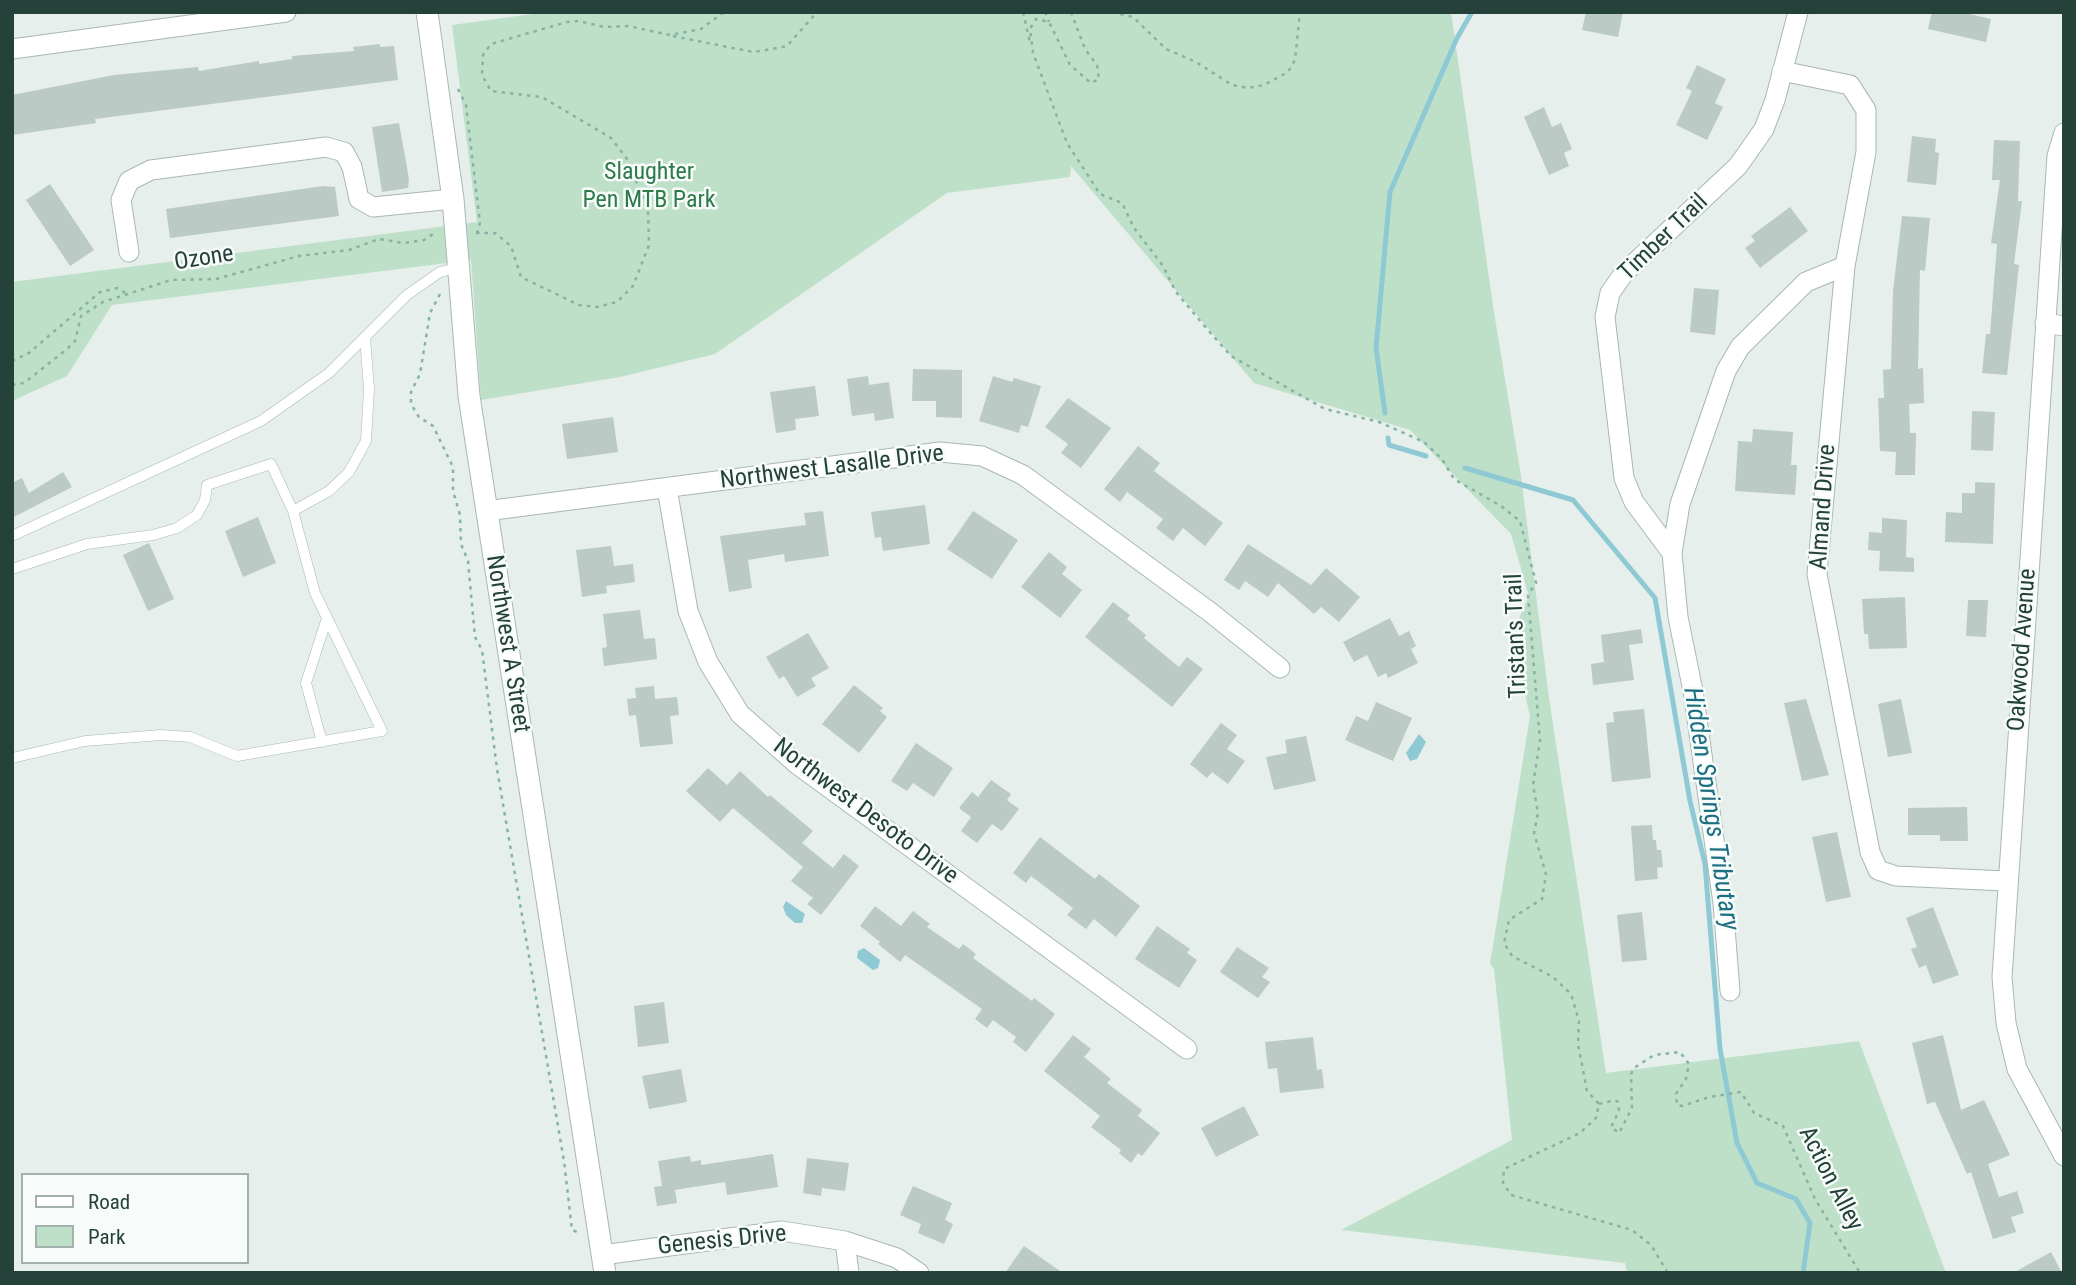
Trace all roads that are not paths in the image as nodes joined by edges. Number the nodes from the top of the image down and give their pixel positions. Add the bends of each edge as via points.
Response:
1 (286, 12) edge
2 (427, 12) edge
3 (1798, 12) edge
4 (12, 49) edge
5 (1782, 71) junction
6 (2064, 132) edge
7 (453, 199) junction
8 (129, 252) dead end
9 (1845, 266) junction
10 (457, 268) junction
11 (2054, 325) edge
12 (365, 337) junction
13 (667, 488) junction
14 (293, 511) junction
15 (486, 511) junction
16 (12, 536) edge
17 (1672, 554) junction
18 (12, 569) edge
19 (327, 618) junction
20 (1280, 668) dead end
21 (322, 742) junction
22 (12, 758) edge
23 (2006, 881) junction
24 (1730, 991) dead end
25 (1187, 1049) dead end
26 (2064, 1156) edge
27 (845, 1241) junction
28 (603, 1264) edge
29 (849, 1273) edge
30 (919, 1273) edge

1 - 4 street
2 - 7 street, Northwest A Street
3 - 5 street, Timber Trail
5 - 9 street, Almand Drive via 1850,85 1867,110 1866,152
5 - 17 street, Timber Trail via 1764,130 1738,166 1624,273 1610,293 1605,317 1624,478 1634,502
6 - 11 street, Oakwood Avenue via 2057,156
7 - 8 street via 373,207 359,198 344,152 326,147 151,170 129,181 121,200
7 - 10 street, Northwest A Street
9 - 17 street via 1806,282 1740,347 1726,371 1679,504
9 - 23 street, Almand Drive via 1817,574 1870,852 1878,870 1896,876
10 - 12 lane via 440,272 407,295
10 - 15 street, Northwest A Street
11 - 23 street, Oakwood Avenue
12 - 14 lane via 366,441 349,472 329,491
12 - 16 lane via 329,373 261,421
13 - 15 street, Northwest Lasalle Drive
13 - 20 street, Northwest Lasalle Drive via 940,452 982,456 1023,475
13 - 25 street, Northwest Desoto Drive via 688,611 708,662 740,715 798,765
14 - 18 lane via 271,464 207,485 197,514 177,528 87,544
14 - 19 lane via 315,593
15 - 28 street, Northwest A Street
17 - 24 street via 1723,903
19 - 21 lane via 306,683
19 - 21 lane via 382,731
21 - 22 lane via 237,756 190,737 127,737 85,741
23 - 26 street, Oakwood Avenue via 2002,976 2006,1023 2017,1069
27 - 28 street, Genesis Drive via 782,1231
27 - 29 street
27 - 30 street, Genesis Drive via 897,1258

